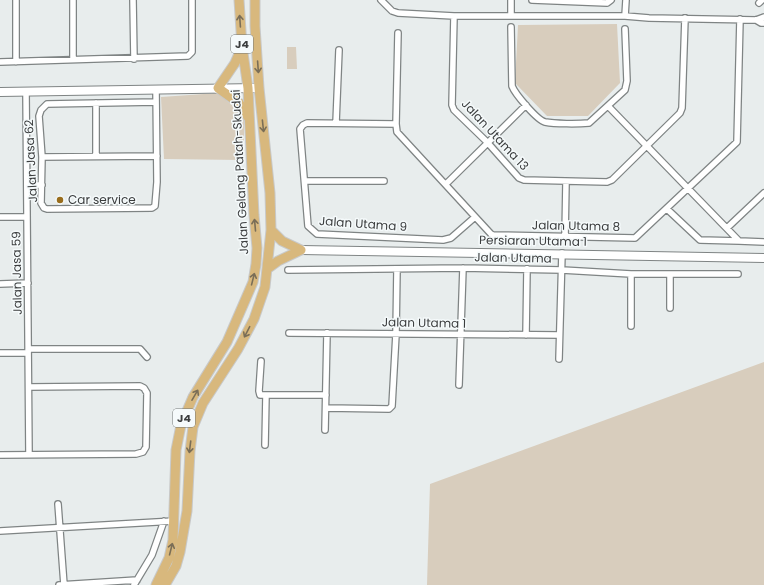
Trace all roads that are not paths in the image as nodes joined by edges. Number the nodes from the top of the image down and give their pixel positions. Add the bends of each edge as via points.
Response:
1 (16, 0) edge
2 (73, 0) edge
3 (133, 0) edge
4 (192, 0) edge
5 (239, 0) edge
6 (255, 0) edge
7 (381, 0) edge
8 (511, 0) edge
9 (532, 0) edge
10 (611, 0) edge
11 (626, 0) edge
12 (454, 16) junction
13 (511, 16) junction
14 (625, 16) junction
15 (764, 17) edge
16 (685, 18) junction
17 (740, 19) junction
18 (756, 20) junction
19 (764, 23) edge
20 (511, 27) dead end
21 (625, 29) dead end
22 (398, 33) dead end
23 (242, 46) junction
24 (339, 50) dead end
25 (73, 59) junction
26 (134, 59) junction
27 (0, 62) edge
28 (16, 62) junction
29 (218, 88) junction
30 (248, 88) junction
31 (259, 88) junction
32 (156, 89) junction
33 (0, 92) edge
34 (26, 92) junction
35 (156, 102) junction
36 (96, 103) junction
37 (526, 105) junction
38 (608, 106) junction
39 (249, 119) junction
40 (336, 122) junction
41 (396, 124) junction
42 (487, 142) junction
43 (647, 146) junction
44 (42, 156) junction
45 (96, 156) junction
46 (157, 156) junction
47 (305, 181) junction
48 (384, 181) dead end
49 (566, 182) junction
50 (446, 184) junction
51 (27, 185) junction
52 (42, 185) junction
53 (688, 188) junction
54 (764, 193) edge
55 (667, 209) junction
56 (0, 217) edge
57 (475, 217) junction
58 (27, 218) junction
59 (727, 228) junction
60 (271, 230) junction
61 (565, 237) junction
62 (739, 241) junction
63 (764, 242) edge
64 (301, 250) junction
65 (562, 254) junction
66 (764, 258) edge
67 (463, 268) junction
68 (267, 269) junction
69 (397, 269) junction
70 (527, 269) junction
71 (288, 270) dead end
72 (562, 270) junction
73 (631, 274) junction
74 (670, 274) junction
75 (738, 274) dead end
76 (28, 283) junction
77 (0, 284) edge
78 (670, 308) dead end
79 (631, 326) dead end
80 (289, 333) dead end
81 (327, 333) junction
82 (396, 334) junction
83 (461, 334) junction
84 (526, 335) junction
85 (560, 335) junction
86 (28, 351) junction
87 (0, 353) edge
88 (148, 357) dead end
89 (560, 359) dead end
90 (260, 361) dead end
91 (459, 386) dead end
92 (29, 387) junction
93 (263, 395) junction
94 (326, 395) junction
95 (326, 408) junction
96 (325, 430) dead end
97 (265, 445) dead end
98 (0, 455) edge
99 (29, 455) junction
100 (58, 504) dead end
101 (169, 521) junction
102 (60, 527) junction
103 (0, 531) edge
104 (136, 582) edge
105 (59, 585) edge
106 (64, 585) edge
107 (156, 585) edge
108 (165, 585) edge

1 - 28 street
2 - 25 street
3 - 26 street
4 - 26 street via 192,52 188,56
23 -> 5 main road, Jalan Gelang Patah-Skudai / J4
6 -> 31 main road, Jalan Gelang Patah-Skudai / J4
7 - 12 street via 392,11 398,13
8 - 13 street
9 - 10 street via 607,3
11 - 14 street
12 - 13 street
12 - 42 street, Jalan Utama 13 via 452,105
13 - 14 street
14 - 16 street
15 - 18 street
16 - 17 street
16 - 43 street, Jalan Utama 13 via 682,108
17 - 18 street
17 - 53 street, Jalan Utama 8 via 737,142
18 - 19 street
20 - 37 street via 512,86
21 - 38 street via 627,85
22 - 41 street
23 - 29 main road via 235,64
23 - 30 main road, Jalan Gelang Patah-Skudai / J4
24 - 40 street
25 - 26 street
25 - 28 street
27 - 28 street
29 - 30 street
29 - 32 street
29 - 39 main road via 239,103
30 - 31 street
30 - 39 main road, Jalan Gelang Patah-Skudai / J4
31 -> 60 main road, Jalan Gelang Patah-Skudai / J4 via 270,194
32 - 34 street
32 - 35 street, Jalan Jasa 62
33 - 34 street
34 - 51 street, Jalan Jasa 59
35 - 36 street
35 - 46 street, Jalan Jasa 62
36 - 44 street, Jalan Jasa 62 via 47,104 39,116
36 - 45 street
37 - 38 street via 544,122 582,124 589,122
37 - 42 street
38 - 43 street
101 -> 39 main road, Jalan Gelang Patah-Skudai / J4 via 181,425 192,397 227,342 253,282 257,248
40 - 41 street, Jalan Utama 9
40 - 47 street, Jalan Utama 9 via 307,123 300,129
41 - 50 street, Jalan Utama 8 via 397,132
42 - 49 street, Jalan Utama 13 via 519,178
42 - 50 street
43 - 49 street, Jalan Utama 13 via 612,180
43 - 53 street
44 - 45 street
44 - 52 street, Jalan Jasa 62
45 - 46 street
46 - 52 street, Jalan Jasa 62 via 156,203 152,208 47,209 42,203
47 - 48 street
47 - 57 street, Jalan Utama 9 via 308,226 317,234 443,240 451,238
49 - 61 street
50 - 57 street, Jalan Utama 8
51 - 52 street
51 - 58 street, Jalan Jasa 59
53 - 55 street, Jalan Utama 8
53 - 59 street
54 - 59 street
55 - 61 street, Jalan Utama 8 via 635,238
55 - 62 street via 700,240
56 - 58 street
57 - 61 street, Jalan Utama 8 via 494,235
58 - 76 street, Jalan Jasa 59
59 - 62 street
60 - 64 main road via 282,241
60 - 68 main road, Jalan Gelang Patah-Skudai / J4
62 - 63 street
64 - 65 street, Persiaran Utama 1
64 - 68 main road
65 - 66 street, Persiaran Utama 1
65 - 72 street
67 - 69 street, Jalan Utama
67 - 70 street, Jalan Utama
67 - 83 street
68 -> 108 main road, Jalan Gelang Patah-Skudai / J4 via 265,287 254,319 203,403 193,427 187,511 180,552 176,566
69 - 71 street, Jalan Utama
69 - 82 street
70 - 72 street, Jalan Utama
70 - 84 street
72 - 73 street, Jalan Utama
72 - 85 street
73 - 74 street, Jalan Utama
73 - 79 street
74 - 75 street, Jalan Utama
74 - 78 street
76 - 77 street
76 - 86 street, Jalan Jasa 59
80 - 81 street, Jalan Utama 1
81 - 82 street, Jalan Utama 1
81 - 94 street
82 - 83 street, Jalan Utama 1
82 - 95 street via 391,408
83 - 84 street, Jalan Utama 1
83 - 91 street
84 - 85 street, Jalan Utama 1
85 - 89 street
86 - 87 street
86 - 88 street via 140,349
86 - 92 street, Jalan Jasa 59
90 - 93 street via 259,391
92 - 99 street, Jalan Jasa 59
92 - 99 street via 140,386 146,393 147,443 143,452 136,454
93 - 94 street
93 - 97 street
94 - 95 street
95 - 96 street
98 - 99 street
100 - 102 street
101 - 102 street
101 - 104 street
107 -> 101 main road, Jalan Gelang Patah-Skudai / J4 via 173,540
102 - 103 street
102 - 106 street
104 - 106 street
105 - 106 street

